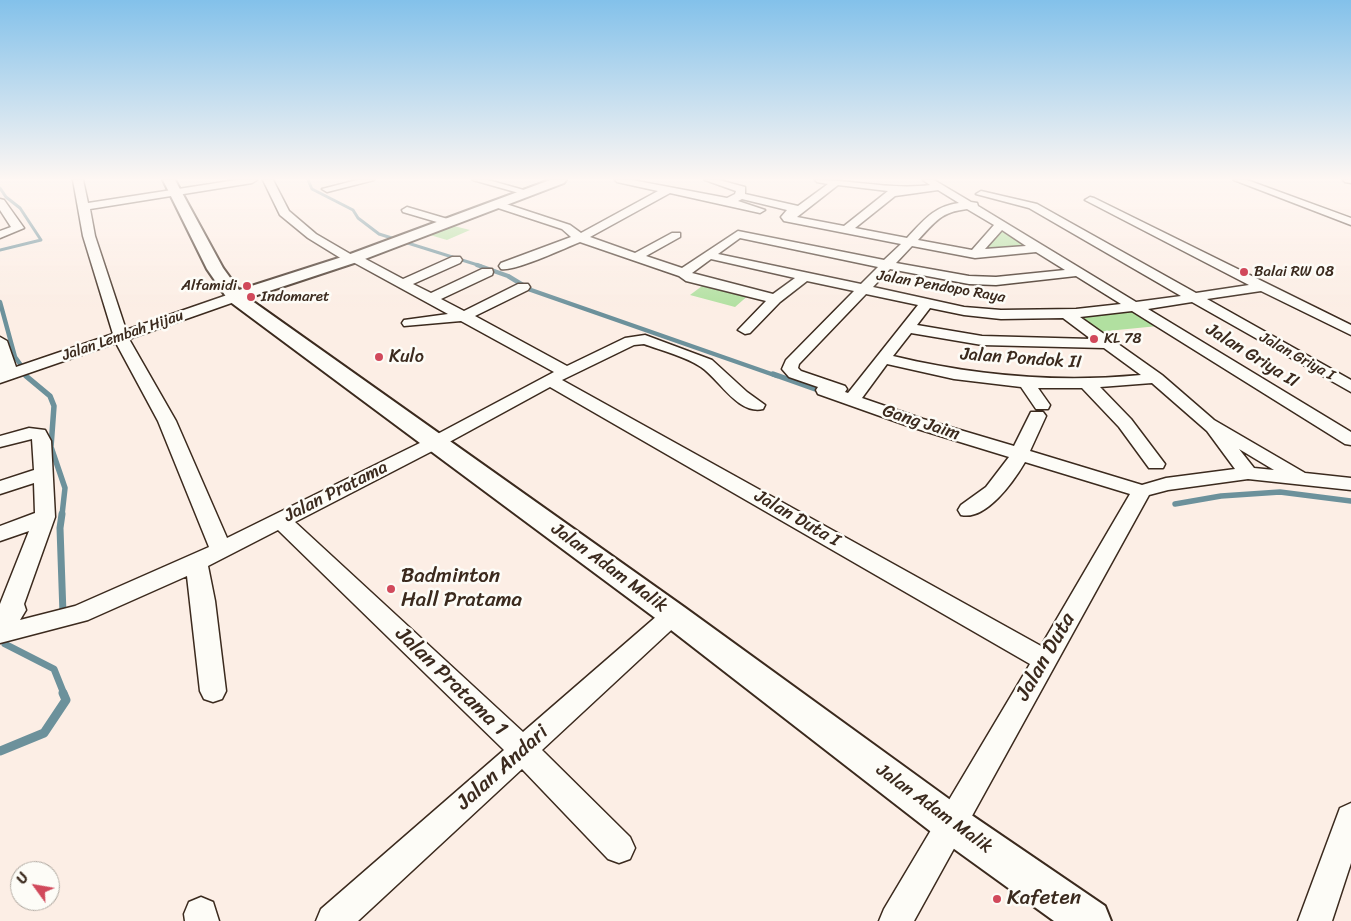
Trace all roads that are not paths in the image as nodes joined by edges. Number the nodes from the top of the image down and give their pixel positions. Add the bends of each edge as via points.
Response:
1 (14, 223) edge
2 (88, 223) edge
3 (192, 223) edge
4 (296, 223) edge
5 (445, 223) edge
6 (554, 223) edge
7 (606, 223) edge
8 (813, 223) edge
9 (854, 223) edge
10 (927, 223) edge
11 (1062, 223) edge
12 (1135, 223) edge
13 (1000, 224) joint
14 (846, 230) junction
15 (0, 235) edge
16 (676, 235) dead end
17 (580, 238) junction
18 (908, 243) junction
19 (1038, 248) junction
20 (975, 254) junction
21 (707, 255) junction
22 (638, 256) junction
23 (352, 259) junction
24 (456, 260) dead end
25 (887, 265) junction
26 (505, 266) dead end
27 (487, 272) dead end
28 (684, 272) junction
29 (1079, 272) junction
30 (804, 277) junction
31 (404, 283) junction
32 (523, 287) dead end
33 (1261, 287) junction
34 (865, 290) junction
35 (235, 297) junction
36 (1191, 297) junction
37 (432, 298) junction
38 (775, 299) junction
39 (927, 303) junction
40 (1132, 305) junction
41 (1066, 313) junction
42 (464, 316) junction
43 (409, 324) dead end
44 (909, 328) junction
45 (745, 330) dead end
46 (1351, 331) edge
47 (121, 337) junction
48 (0, 341) edge
49 (1106, 342) junction
50 (885, 359) junction
51 (5, 376) edge
52 (558, 376) junction
53 (1156, 378) junction
54 (1025, 382) junction
55 (1088, 384) junction
56 (1351, 387) edge
57 (824, 390) dead end
58 (856, 394) junction
59 (757, 405) dead end
60 (911, 411) dead end
61 (1208, 424) junction
62 (1351, 440) edge
63 (0, 442) edge
64 (436, 442) junction
65 (1020, 454) junction
66 (1156, 464) dead end
67 (1248, 473) junction
68 (42, 474) junction
69 (1303, 478) junction
70 (1351, 484) edge
71 (0, 488) edge
72 (1142, 491) junction
73 (968, 510) dead end
74 (45, 517) junction
75 (280, 520) junction
76 (0, 534) edge
77 (221, 550) junction
78 (196, 563) junction
79 (6, 606) edge
80 (673, 615) junction
81 (0, 633) edge
82 (1044, 660) junction
83 (212, 691) dead end
84 (523, 750) junction
85 (1351, 818) edge
86 (953, 825) junction
87 (619, 848) dead end
88 (333, 921) edge
89 (896, 921) edge
90 (1090, 921) edge
91 (1315, 921) edge

1 - 15 street via 18,228
2 - 47 street
3 - 35 street, Jalan Adam Malik
4 - 23 street
5 - 23 street
6 - 17 street via 566,227
7 - 17 street
8 - 14 street
9 - 14 street
10 - 18 street
11 - 36 street, Jalan Griya I
12 - 33 street
13 - 19 street, Jalan Griya II
13 - 20 street
14 - 18 street
16 - 22 street
17 - 22 street
17 - 26 street via 547,253
18 - 20 street
18 - 25 street
19 - 20 street
19 - 29 street, Jalan Griya II
21 - 25 street via 741,234
21 - 28 street
21 - 30 street, Jalan Pendopo Raya
22 - 28 street
23 - 31 street
23 - 35 street
24 - 31 street
25 - 29 street via 969,280 996,281
25 - 34 street
27 - 37 street
28 - 38 street via 691,278
29 - 40 street, Jalan Griya II
30 - 34 street, Jalan Pendopo Raya
30 - 38 street
31 - 37 street
32 - 42 street
33 - 36 street, Jalan Pendopo Raya
33 - 46 street
34 - 39 street, Jalan Pendopo Raya
34 - 58 street via 792,363 790,369 806,378
35 - 47 street, Jalan Lembah Hijau
35 - 64 street, Jalan Adam Malik
36 - 40 street, Jalan Pendopo Raya
36 - 56 street, Jalan Griya I
37 - 42 street
38 - 45 street
39 - 41 street, Jalan Pendopo Raya via 989,314
39 - 44 street
40 - 41 street, Jalan Pendopo Raya
40 - 62 street, Jalan Griya II
41 - 49 street
42 - 43 street
42 - 52 street via 535,354
44 - 49 street via 995,342
44 - 50 street
47 - 51 street, Jalan Lembah Hijau
47 - 77 street via 167,421
48 - 51 street
49 - 53 street
50 - 54 street, Jalan Pondok II via 964,376
50 - 58 street
52 - 59 street, Jalan Pratama via 647,336 664,347 706,363 741,396
52 - 64 street, Jalan Pratama
52 - 82 street, Jalan Duta I
53 - 55 street, Jalan Pondok II
53 - 61 street
54 - 55 street, Jalan Pondok II
54 - 65 street via 1040,411
55 - 66 street
57 - 65 street, Gang Jaim
58 - 60 street
61 - 67 street
61 - 69 street
63 - 68 street via 29,433 39,434 42,440
64 - 75 street, Jalan Pratama
64 - 80 street, Jalan Adam Malik
65 - 72 street, Gang Jaim
65 - 73 street via 997,489
67 - 69 street
67 - 72 street via 1166,484
68 - 71 street
68 - 74 street
69 - 70 street
72 - 82 street, Jalan Duta
74 - 76 street
74 - 79 street
75 - 77 street, Jalan Pratama
75 - 84 street, Jalan Pratama 1
77 - 78 street, Jalan Pratama
78 - 81 street, Jalan Pratama via 80,614
78 - 83 street
79 - 81 street via 14,610
80 - 84 street, Jalan Andari
80 - 86 street, Jalan Adam Malik
82 - 86 street, Jalan Duta
84 - 87 street, Jalan Pratama 1
84 - 88 street, Jalan Andari
85 - 91 street
86 - 89 street, Jalan Duta
86 - 90 street, Jalan Adam Malik

